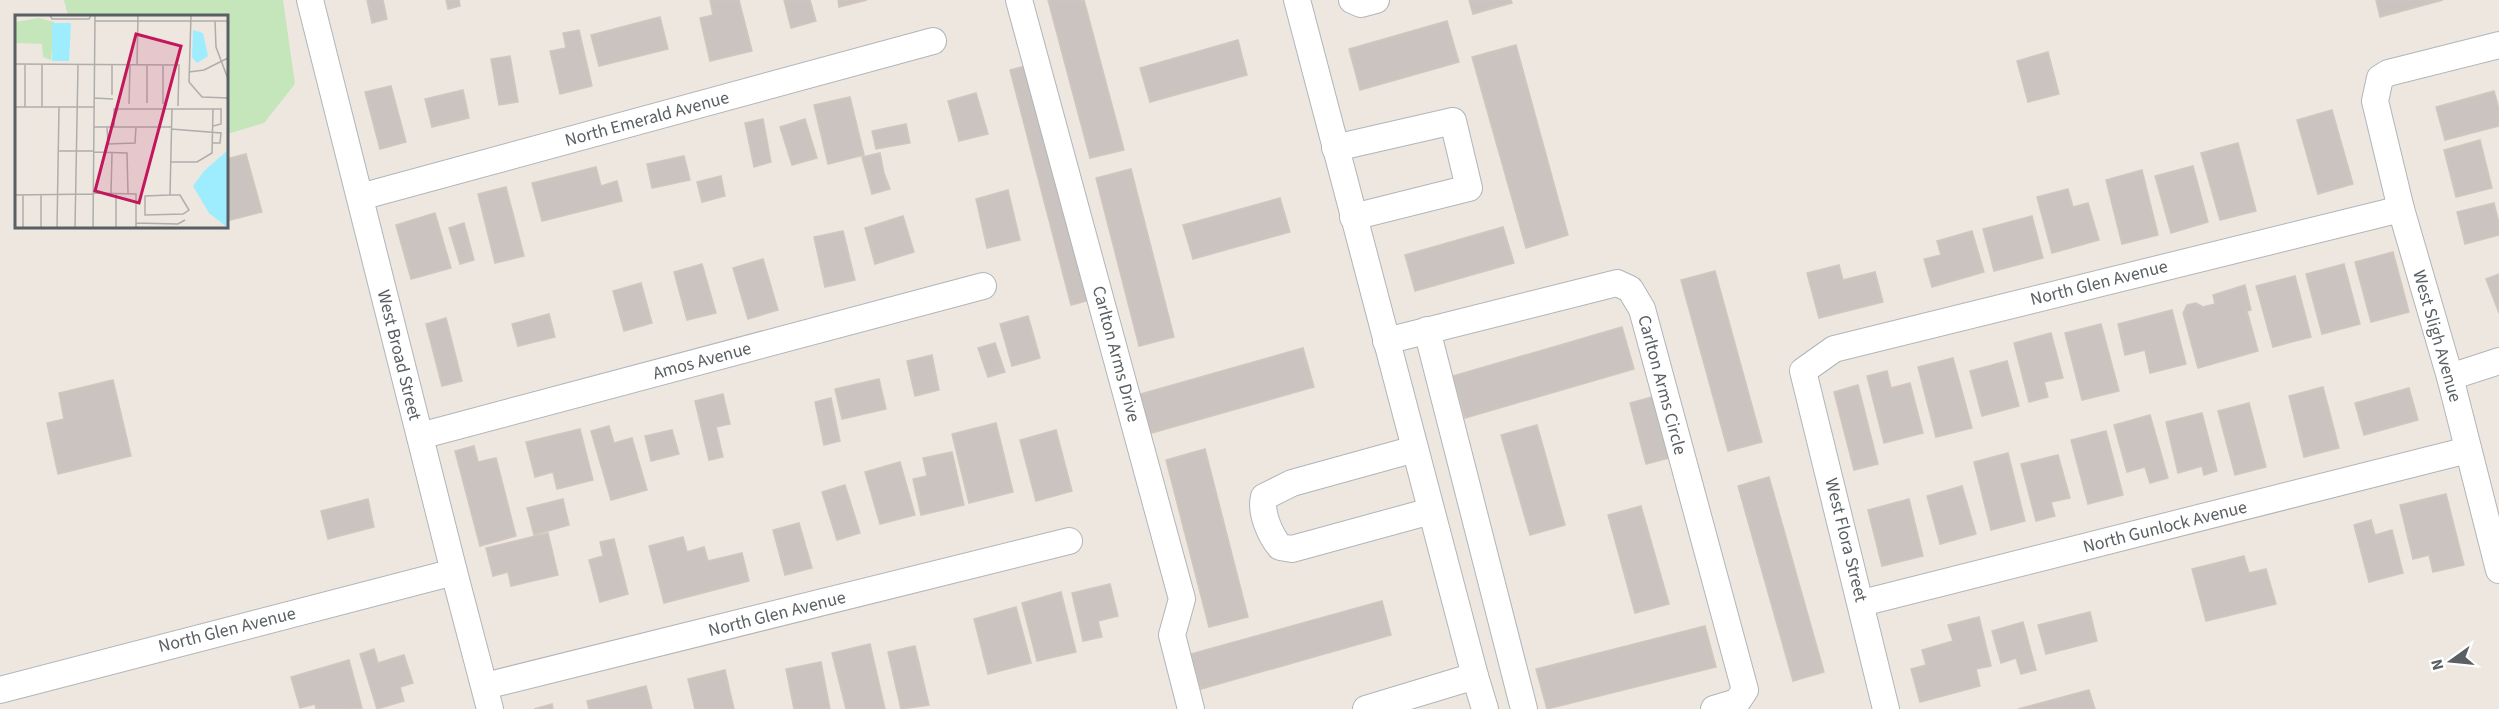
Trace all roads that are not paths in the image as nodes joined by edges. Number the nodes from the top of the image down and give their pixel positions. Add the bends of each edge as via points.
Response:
1 (310, 0) edge
2 (1019, 0) edge
3 (1297, 0) edge
4 (1352, 0) edge
5 (1376, 0) edge
6 (933, 41) dead end
7 (2499, 45) edge
8 (1335, 148) junction
9 (360, 197) junction
10 (2401, 209) junction
11 (1353, 217) junction
12 (983, 286) dead end
13 (1427, 330) junction
14 (1386, 341) junction
15 (2499, 361) edge
16 (1803, 370) joint
17 (2450, 377) junction
18 (420, 436) junction
19 (1415, 449) junction
20 (2468, 450) junction
21 (1431, 512) junction
22 (1069, 541) dead end
23 (2499, 570) edge
24 (454, 572) junction
25 (1862, 603) junction
26 (1475, 676) junction
27 (0, 690) edge
28 (487, 698) edge
29 (1191, 709) edge
30 (1366, 709) edge
31 (1485, 709) edge
32 (1524, 709) edge
33 (1714, 709) edge
34 (1886, 709) edge

1 - 9 street, West Broad Street
2 - 29 street, Carlton Arms Drive via 1182,599 1172,635
3 - 8 street
4 - 5 street via 1361,4
6 - 9 street, North Emerald Avenue
7 - 10 street, West Sligh Avenue via 2380,78 2375,101
8 - 11 street
8 - 11 street via 1453,121 1469,188
9 - 18 street, West Broad Street
10 - 16 street, North Glen Avenue via 1834,349
10 - 17 street, West Sligh Avenue
11 - 14 street
12 - 18 street, Amos Avenue
13 - 14 street, Carlton Arms Circle
13 - 32 street
13 - 33 street, Carlton Arms Circle via 1617,283 1630,289 1642,309 1745,690 1737,702
14 - 19 street
15 - 17 street
16 - 25 street, West Flora Street
17 - 20 street, West Sligh Avenue
18 - 24 street, West Broad Street
19 - 21 street
19 - 21 street via 1292,483 1264,497 1262,504 1272,538 1280,547 1292,549
20 - 23 street, West Sligh Avenue
20 - 25 street, North Gunlock Avenue
21 - 26 street
22 - 28 street, North Glen Avenue
24 - 27 street, North Glen Avenue
24 - 28 street, West Broad Street
25 - 34 street, West Flora Street
26 - 30 street
26 - 31 street

